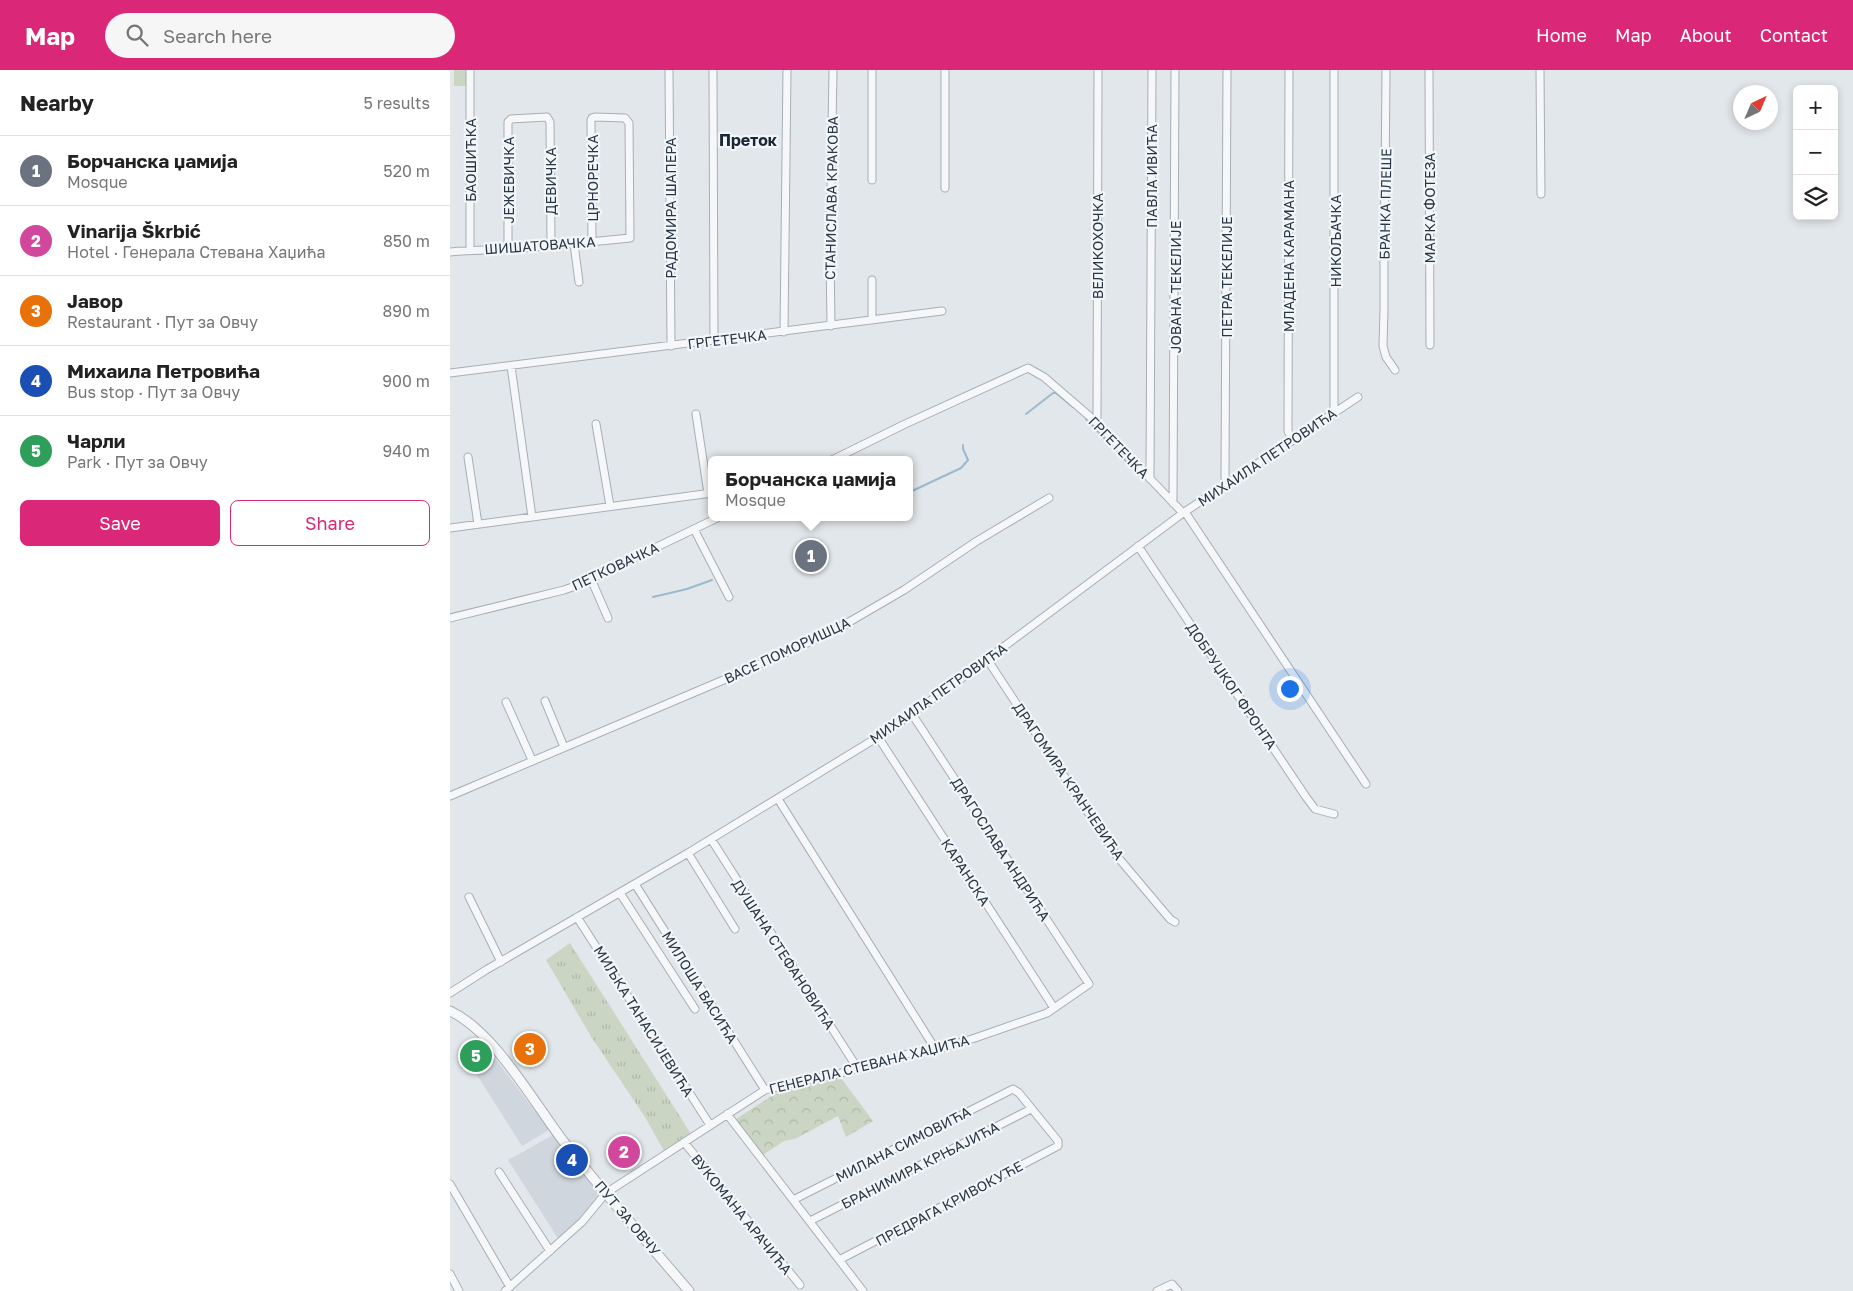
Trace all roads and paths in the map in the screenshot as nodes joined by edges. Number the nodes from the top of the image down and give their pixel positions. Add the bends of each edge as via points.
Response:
1 (470, 70) edge
2 (669, 70) edge
3 (713, 70) edge
4 (787, 70) edge
5 (833, 70) edge
6 (872, 70) edge
7 (945, 70) edge
8 (1098, 70) edge
9 (1152, 70) edge
10 (1175, 70) edge
11 (1227, 70) edge
12 (1289, 70) edge
13 (1334, 70) edge
14 (1386, 70) edge
15 (1429, 70) edge
16 (1540, 70) edge
17 (547, 117) joint
18 (626, 118) joint
19 (872, 180) dead end
20 (945, 188) dead end
21 (1541, 194) dead end
22 (592, 242) junction
23 (574, 244) junction
24 (551, 246) junction
25 (508, 249) junction
26 (470, 250) junction
27 (450, 252) edge
28 (872, 280) dead end
29 (579, 282) dead end
30 (1150, 282) joint
31 (942, 312) dead end
32 (872, 320) junction
33 (831, 326) junction
34 (784, 332) junction
35 (714, 341) junction
36 (1430, 345) dead end
37 (671, 346) junction
38 (511, 366) junction
39 (1395, 370) dead end
40 (450, 373) edge
41 (1358, 397) dead end
42 (1334, 412) junction
43 (696, 414) dead end
44 (1095, 421) junction
45 (596, 424) dead end
46 (1292, 440) junction
47 (840, 456) edge
48 (468, 457) dead end
49 (1150, 479) junction
50 (708, 482) edge
51 (1226, 484) junction
52 (708, 493) edge
53 (1049, 498) dead end
54 (1173, 503) junction
55 (610, 506) junction
56 (1184, 513) junction
57 (532, 517) junction
58 (711, 521) edge
59 (478, 524) junction
60 (450, 528) edge
61 (694, 529) junction
62 (1138, 546) junction
63 (591, 579) junction
64 (729, 597) dead end
65 (450, 618) edge
66 (608, 618) dead end
67 (987, 659) junction
68 (545, 701) dead end
69 (506, 702) dead end
70 (912, 714) junction
71 (878, 737) junction
72 (564, 747) junction
73 (532, 760) junction
74 (1366, 784) dead end
75 (450, 796) edge
76 (778, 799) junction
77 (1334, 814) dead end
78 (711, 839) junction
79 (688, 853) junction
80 (635, 884) junction
81 (620, 893) junction
82 (469, 897) dead end
83 (578, 917) junction
84 (1175, 922) dead end
85 (735, 929) dead end
86 (500, 962) junction
87 (1089, 984) joint
88 (450, 992) edge
89 (1054, 1008) junction
90 (695, 1009) dead end
91 (451, 1013) edge
92 (936, 1050) junction
93 (858, 1069) junction
94 (765, 1090) junction
95 (1031, 1109) junction
96 (728, 1114) junction
97 (710, 1125) junction
98 (684, 1142) junction
99 (499, 1172) dead end
100 (450, 1184) edge
101 (606, 1193) junction
102 (794, 1200) junction
103 (810, 1221) junction
104 (550, 1251) junction
105 (839, 1260) junction
106 (450, 1274) edge
107 (800, 1285) dead end
108 (508, 1289) edge
109 (459, 1291) edge
110 (689, 1291) edge
111 (863, 1291) edge
112 (1158, 1291) edge
113 (1178, 1291) edge

1 - 26 street, БАОШИЋКА
2 - 37 street, РАДОМИРА ШАПЕРА
3 - 35 street
4 - 34 street
5 - 33 street, СТАНИСЛАВА КРАКОВА
6 - 19 street
7 - 20 street
8 - 44 street, ВЕЛИКОХОЧКА
9 - 30 street, ПАВЛА ИВИЋА
10 - 54 street, ЈОВАНА ТЕКЕЛИЈЕ
11 - 51 street, ПЕТРА ТЕКЕЛИЈЕ
12 - 46 street, МЛАДЕНА КАРАМАНА via 1288,431
13 - 42 street, НИКОЉАЧКА
14 - 39 street, БРАНКА ПЛЕШЕ via 1383,346
15 - 36 street, МАРКА ФОТЕЗА
16 - 21 street
17 - 24 street, ДЕВИЧКА via 550,122
17 - 25 street, ЈЕЖЕВИЧКА via 511,119 508,122
18 - 22 street, ЦРНОРЕЧКА via 595,117 591,120
18 - 22 street, ШИШАТОВАЧКА via 630,238
22 - 23 street, ШИШАТОВАЧКА
23 - 24 street, ШИШАТОВАЧКА
23 - 29 street
24 - 25 street, ШИШАТОВАЧКА
25 - 26 street, ШИШАТОВАЧКА
26 - 27 street, ШИШАТОВАЧКА
28 - 32 street
30 - 49 street, ЈОВАНА ТЕКЕЛИЈЕ
31 - 32 street, ГРГЕТЕЧКА
32 - 33 street, ГРГЕТЕЧКА
33 - 34 street, ГРГЕТЕЧКА
34 - 35 street, ГРГЕТЕЧКА
35 - 37 street, ГРГЕТЕЧКА
37 - 38 street, ГРГЕТЕЧКА
38 - 40 street, ГРГЕТЕЧКА
38 - 57 street
41 - 42 street, МИХАИЛА ПЕТРОВИЋА
42 - 46 street, МИХАИЛА ПЕТРОВИЋА
43 - 50 street
44 - 47 street, ГРГЕТЕЧКА via 1044,377 1028,368
44 - 49 street, ГРГЕТЕЧКА
45 - 55 street
46 - 51 street, МИХАИЛА ПЕТРОВИЋА
48 - 59 street
49 - 54 street, ГРГЕТЕЧКА
51 - 56 street, МИХАИЛА ПЕТРОВИЋА
52 - 55 street
53 - 72 street, ВАСЕ ПОМОРИШЦА via 832,632
54 - 56 street, ГРГЕТЕЧКА
55 - 57 street
56 - 62 street, МИХАИЛА ПЕТРОВИЋА
56 - 74 street, ГРГЕТЕЧКА
57 - 59 street
58 - 61 street, ПЕТКОВАЧКА
59 - 60 street
61 - 63 street, ПЕТКОВАЧКА
61 - 64 street
62 - 67 street, МИХАИЛА ПЕТРОВИЋА
62 - 77 street, ДОБРУЏКОГ ФРОНТА via 1314,809
63 - 65 street, ПЕТКОВАЧКА via 564,590
63 - 66 street
67 - 70 street, МИХАИЛА ПЕТРОВИЋА
67 - 84 street, ДРАГОМИРА КРАНЧЕВИЋА via 1116,855
68 - 72 street
69 - 73 street
70 - 71 street, МИХАИЛА ПЕТРОВИЋА
70 - 87 street, ДРАГОСЛАВА АНДРИЋА
71 - 76 street, МИХАИЛА ПЕТРОВИЋА
71 - 89 street, КАРАНСКА
72 - 73 street, ВАСЕ ПОМОРИШЦА
73 - 75 street, ВАСЕ ПОМОРИШЦА
76 - 78 street, МИХАИЛА ПЕТРОВИЋА
76 - 92 street
78 - 79 street, МИХАИЛА ПЕТРОВИЋА
78 - 93 street, ДУШАНА СТЕФАНОВИЋА
79 - 80 street, МИХАИЛА ПЕТРОВИЋА
79 - 85 street
80 - 81 street, МИХАИЛА ПЕТРОВИЋА
80 - 94 street, МИЛОША ВАСИЋА
81 - 83 street, МИХАИЛА ПЕТРОВИЋА
81 - 90 street
82 - 86 street
83 - 86 street, МИХАИЛА ПЕТРОВИЋА
83 - 97 street, МИЉКА ТАНАСИЈЕВИЋА
86 - 88 street, МИХАИЛА ПЕТРОВИЋА
87 - 89 street, ГЕНЕРАЛА СТЕВАНА ХАЏИЋА
89 - 92 street, ГЕНЕРАЛА СТЕВАНА ХАЏИЋА via 1041,1016
91 - 101 street, ПУТ ЗА ОВЧУ via 474,1026 495,1049
92 - 93 street, ГЕНЕРАЛА СТЕВАНА ХАЏИЋА via 911,1053
93 - 94 street, ГЕНЕРАЛА СТЕВАНА ХАЏИЋА
94 - 96 street, ГЕНЕРАЛА СТЕВАНА ХАЏИЋА
95 - 102 street, МИЛАНА СИМОВИЋА via 1013,1089
95 - 103 street, БРАНИМИРА КРЊАЈИЋА
95 - 105 street, ПРЕДРАГА КРИВОКУЋЕ via 1058,1140 1058,1146
96 - 97 street, ГЕНЕРАЛА СТЕВАНА ХАЏИЋА
96 - 102 street
97 - 98 street, ГЕНЕРАЛА СТЕВАНА ХАЏИЋА
98 - 101 street, ГЕНЕРАЛА СТЕВАНА ХАЏИЋА
98 - 107 street, ВУКОМАНА АРАЧИЋА
99 - 104 street
100 - 108 street
101 - 104 street, ГЕНЕРАЛА СТЕВАНА ХАЏИЋА via 582,1222
101 - 110 street, ПУТ ЗА ОВЧУ
102 - 103 street
103 - 105 street
104 - 108 street, ГЕНЕРАЛА СТЕВАНА ХАЏИЋА
105 - 111 street
106 - 109 street
112 - 113 street via 1172,1284

